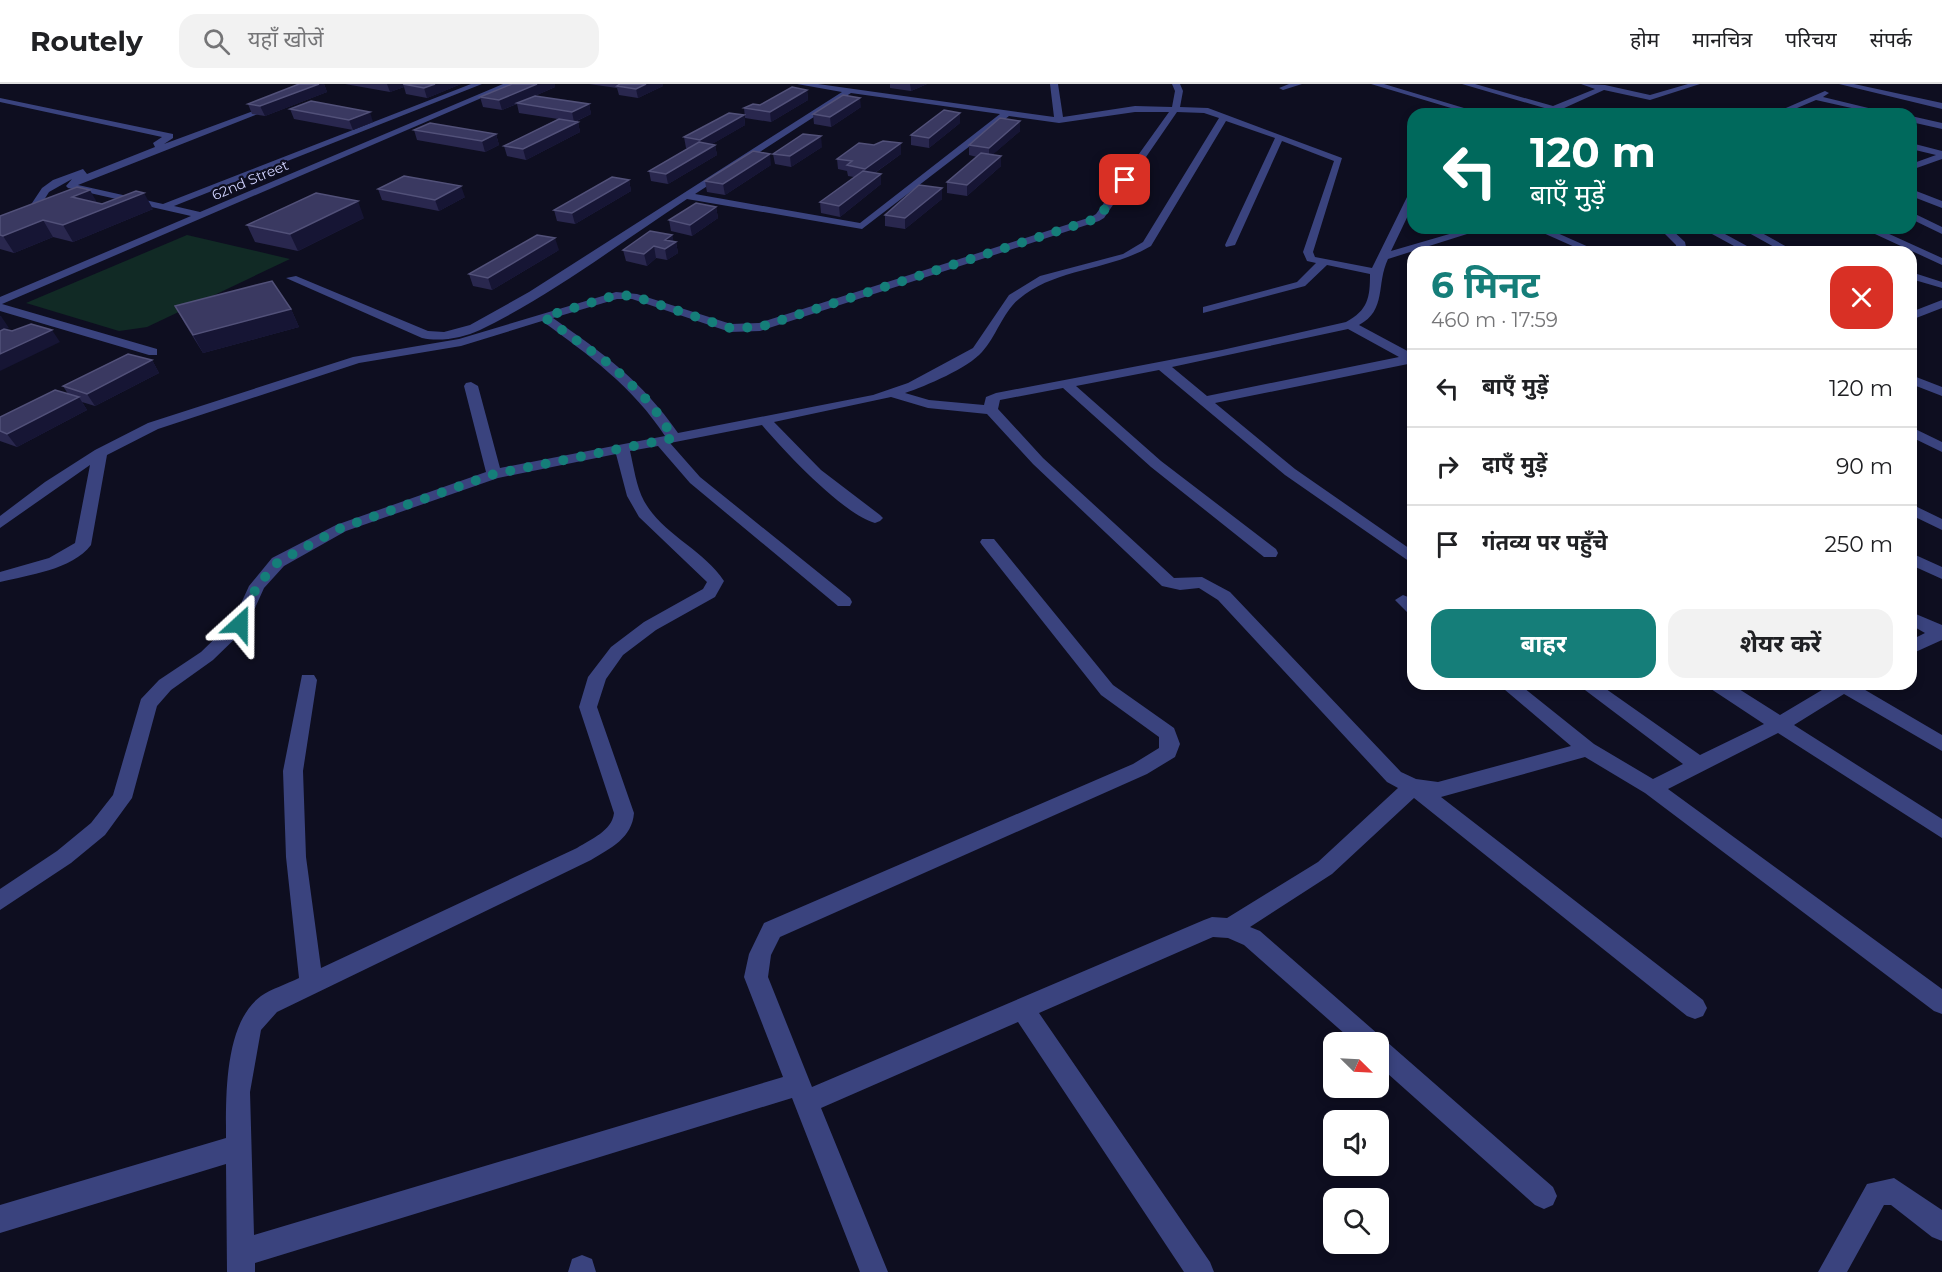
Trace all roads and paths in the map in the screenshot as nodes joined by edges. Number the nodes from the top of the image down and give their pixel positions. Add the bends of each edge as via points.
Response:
1 (478, 84) edge
2 (510, 84) edge
3 (801, 84) edge
4 (1054, 84) edge
5 (1176, 84) edge
6 (1298, 84) edge
7 (1375, 84) edge
8 (1403, 84) edge
9 (1466, 84) edge
10 (1585, 84) edge
11 (1613, 84) edge
12 (1696, 84) edge
13 (1845, 84) edge
14 (1862, 86) edge
15 (1283, 88) dead end
16 (1601, 88) junction
17 (1391, 89) junction
18 (849, 90) junction
19 (1814, 97) junction
20 (0, 100) edge
21 (282, 101) edge
22 (1942, 106) edge
23 (1176, 108) junction
24 (1459, 108) edge
25 (1548, 108) edge
26 (1568, 108) edge
27 (1790, 108) edge
28 (1863, 108) edge
29 (1007, 113) junction
30 (1224, 117) junction
31 (1059, 120) junction
32 (1917, 120) edge
33 (1942, 126) edge
34 (1280, 136) junction
35 (1917, 148) edge
36 (1942, 155) edge
37 (1917, 165) edge
38 (1917, 195) edge
39 (686, 196) junction
40 (1942, 205) edge
41 (163, 207) junction
42 (1407, 207) edge
43 (200, 215) junction
44 (1917, 218) edge
45 (0, 228) edge
46 (1942, 231) edge
47 (1461, 234) edge
48 (1551, 234) edge
49 (1670, 234) edge
50 (1718, 234) edge
51 (1756, 234) edge
52 (1880, 234) edge
53 (1230, 245) dead end
54 (1420, 246) edge
55 (1578, 246) edge
56 (1681, 246) edge
57 (1741, 246) edge
58 (1780, 246) edge
59 (1907, 246) edge
60 (1407, 250) edge
61 (1917, 251) edge
62 (1383, 257) junction
63 (1324, 262) junction
64 (1942, 262) edge
65 (1376, 272) junction
66 (1917, 277) edge
67 (292, 278) dead end
68 (1942, 286) edge
69 (0, 301) edge
70 (1942, 304) edge
71 (0, 307) edge
72 (1207, 310) dead end
73 (1917, 314) edge
74 (544, 317) junction
75 (1350, 325) junction
76 (153, 352) dead end
77 (1407, 355) edge
78 (1407, 359) edge
79 (1161, 366) junction
80 (1917, 382) edge
81 (1066, 384) junction
82 (471, 386) dead end
83 (1942, 392) edge
84 (891, 393) junction
85 (1203, 400) junction
86 (991, 410) junction
87 (765, 420) junction
88 (1917, 434) edge
89 (668, 439) junction
90 (622, 448) junction
91 (1942, 448) edge
92 (100, 453) junction
93 (494, 474) junction
94 (1917, 512) edge
95 (875, 518) dead end
96 (0, 523) edge
97 (1942, 525) edge
98 (988, 542) dead end
99 (1270, 553) dead end
100 (1407, 555) edge
101 (1917, 561) edge
102 (1942, 574) edge
103 (0, 577) edge
104 (843, 602) dead end
105 (1917, 621) edge
106 (1941, 632) edge
107 (1917, 645) edge
108 (308, 680) dead end
109 (1514, 690) edge
110 (1594, 690) edge
111 (1726, 690) edge
112 (1836, 690) edge
113 (1852, 690) edge
114 (1780, 724) junction
115 (1942, 744) edge
116 (1587, 749) junction
117 (1698, 764) junction
118 (1413, 786) junction
119 (1652, 788) junction
120 (1942, 830) edge
121 (0, 901) edge
122 (1230, 928) junction
123 (310, 982) junction
124 (1942, 1003) edge
125 (1022, 1008) junction
126 (1695, 1008) dead end
127 (1360, 1032) edge
128 (1389, 1059) edge
129 (802, 1093) junction
130 (239, 1147) junction
131 (1544, 1196) dead end
132 (0, 1219) edge
133 (1942, 1227) edge
134 (241, 1262) edge
135 (874, 1272) edge
136 (1200, 1272) edge
137 (1832, 1272) edge

1 - 41 street
2 - 43 street, 62nd Street
3 - 18 street
4 - 31 street
5 - 23 street
6 - 15 street
7 - 17 street
8 - 17 street
9 - 25 street
10 - 16 street
11 - 16 street
12 - 16 street via 1650,98
13 - 14 street
13 - 19 street
14 - 22 street
16 - 26 street
17 - 24 street
18 - 29 street
18 - 39 street
19 - 27 street
19 - 28 street
20 - 45 street via 170,136 56,182 45,190 30,214
21 - 41 street via 71,186
23 - 30 street via 1205,110
23 - 31 street via 1112,111
23 - 74 street via 1100,216 1087,222 760,327 730,328 633,296 616,295
29 - 31 street
29 - 39 street via 862,226
30 - 34 street
30 - 84 street via 1147,244 1127,256 1044,278 1013,297 977,351 951,368
32 - 33 street
34 - 53 street
34 - 63 street via 1339,160 1308,252 1311,259
35 - 36 street
36 - 37 street
38 - 40 street
39 - 67 street via 533,294 474,328 444,336 426,335
41 - 43 street
42 - 62 street
43 - 69 street, 62nd Street
44 - 46 street
47 - 54 street
48 - 55 street
49 - 56 street
50 - 57 street
51 - 58 street
52 - 59 street
60 - 62 street
61 - 64 street
62 - 65 street
63 - 65 street
63 - 72 street via 1301,284
65 - 75 street via 1374,307 1365,318
66 - 68 street
70 - 73 street
71 - 76 street
74 - 89 street via 612,366 651,404
74 - 92 street via 461,342 357,360 309,374 153,426
75 - 77 street
75 - 79 street
78 - 85 street
79 - 81 street
79 - 85 street
80 - 83 street
81 - 86 street via 996,397 991,400
81 - 99 street via 1156,464
82 - 93 street
84 - 86 street via 928,404
84 - 87 street
85 - 100 street via 1290,472
86 - 118 street via 1038,461 1168,582 1202,582 1224,596 1394,777
87 - 89 street
87 - 95 street via 788,449 847,500
88 - 91 street
89 - 90 street
89 - 104 street via 695,480
90 - 93 street
90 - 123 street via 637,502 716,581 709,593 650,626 617,651 597,677 588,707 624,813 623,824 609,839 584,854
92 - 96 street
92 - 103 street via 83,545 58,561
93 - 121 street via 341,528 278,562 257,586 240,624 207,656 165,685 148,704 122,798 98,829
94 - 97 street
98 - 129 street via 1107,690 1167,733 1168,752 1140,769 772,930 760,954 756,977
101 - 102 street
105 - 106 street
106 - 107 street
108 - 123 street via 293,771 296,857
109 - 116 street
110 - 117 street
111 - 114 street
112 - 114 street
113 - 115 street
114 - 117 street
114 - 120 street
116 - 118 street via 1438,790
116 - 119 street
117 - 119 street
118 - 122 street via 1325,868
118 - 126 street
119 - 124 street
122 - 125 street via 1212,927
122 - 127 street via 1252,938
123 - 130 street via 269,1004 250,1025 238,1092
125 - 129 street
125 - 136 street
128 - 131 street
129 - 134 street
129 - 135 street
130 - 132 street
130 - 134 street
133 - 137 street via 1894,1191 1876,1193

